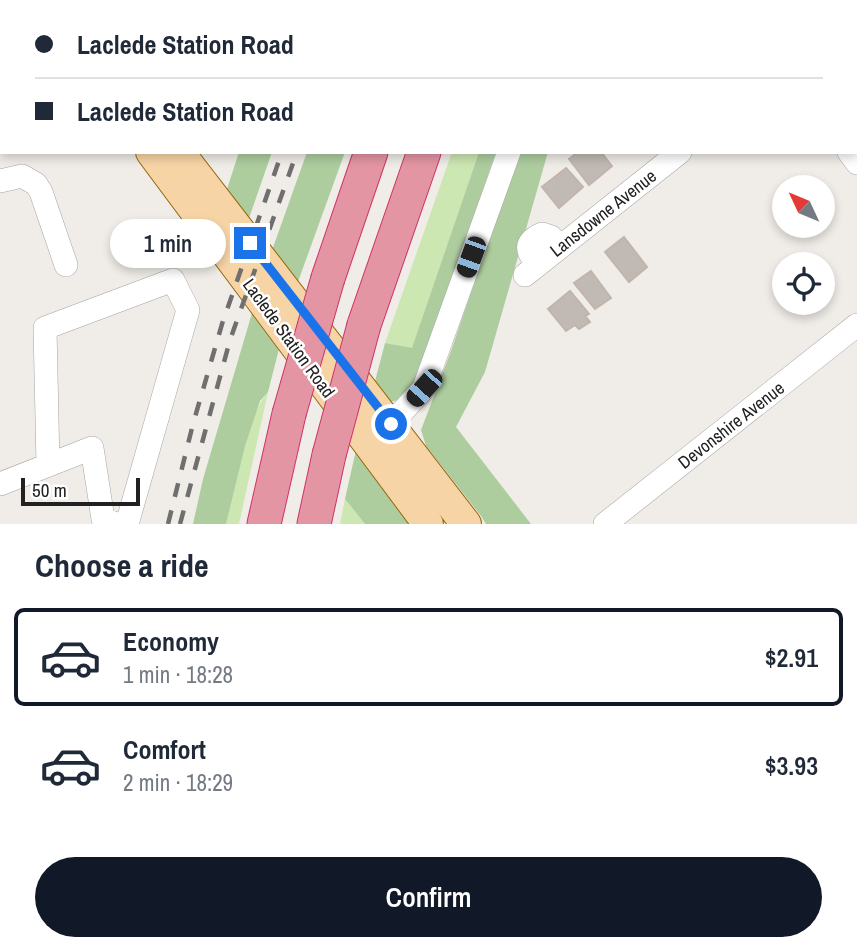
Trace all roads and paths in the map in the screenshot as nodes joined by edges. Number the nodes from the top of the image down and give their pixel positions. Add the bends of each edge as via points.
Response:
1 (152, 154) edge
2 (181, 154) edge
3 (370, 154) edge
4 (423, 154) edge
5 (508, 154) edge
6 (677, 154) edge
7 (0, 181) edge
8 (66, 265) dead end
9 (531, 270) dead end
10 (857, 325) edge
11 (391, 424) junction
12 (370, 447) junction
13 (48, 465) junction
14 (0, 484) edge
15 (116, 524) edge
16 (127, 524) edge
17 (264, 524) edge
18 (314, 524) edge
19 (428, 524) edge
20 (466, 524) edge
21 (605, 524) edge

1 - 12 main road, Laclede Station Road
2 - 11 main road, Laclede Station Road
3 - 17 highway, bridge via 328,278 289,414
4 - 18 highway, bridge via 365,325
5 - 11 street via 424,388
6 - 9 street, Lansdowne Avenue via 560,247 551,237 542,234 534,238 529,245
7 - 8 street via 22,176 36,184
10 - 21 street, Devonshire Avenue
11 - 12 street
11 - 20 main road, Laclede Station Road
12 - 19 main road, Laclede Station Road
13 - 14 street
13 - 15 street via 92,448 103,519
13 - 16 street via 45,328 173,280 188,310

